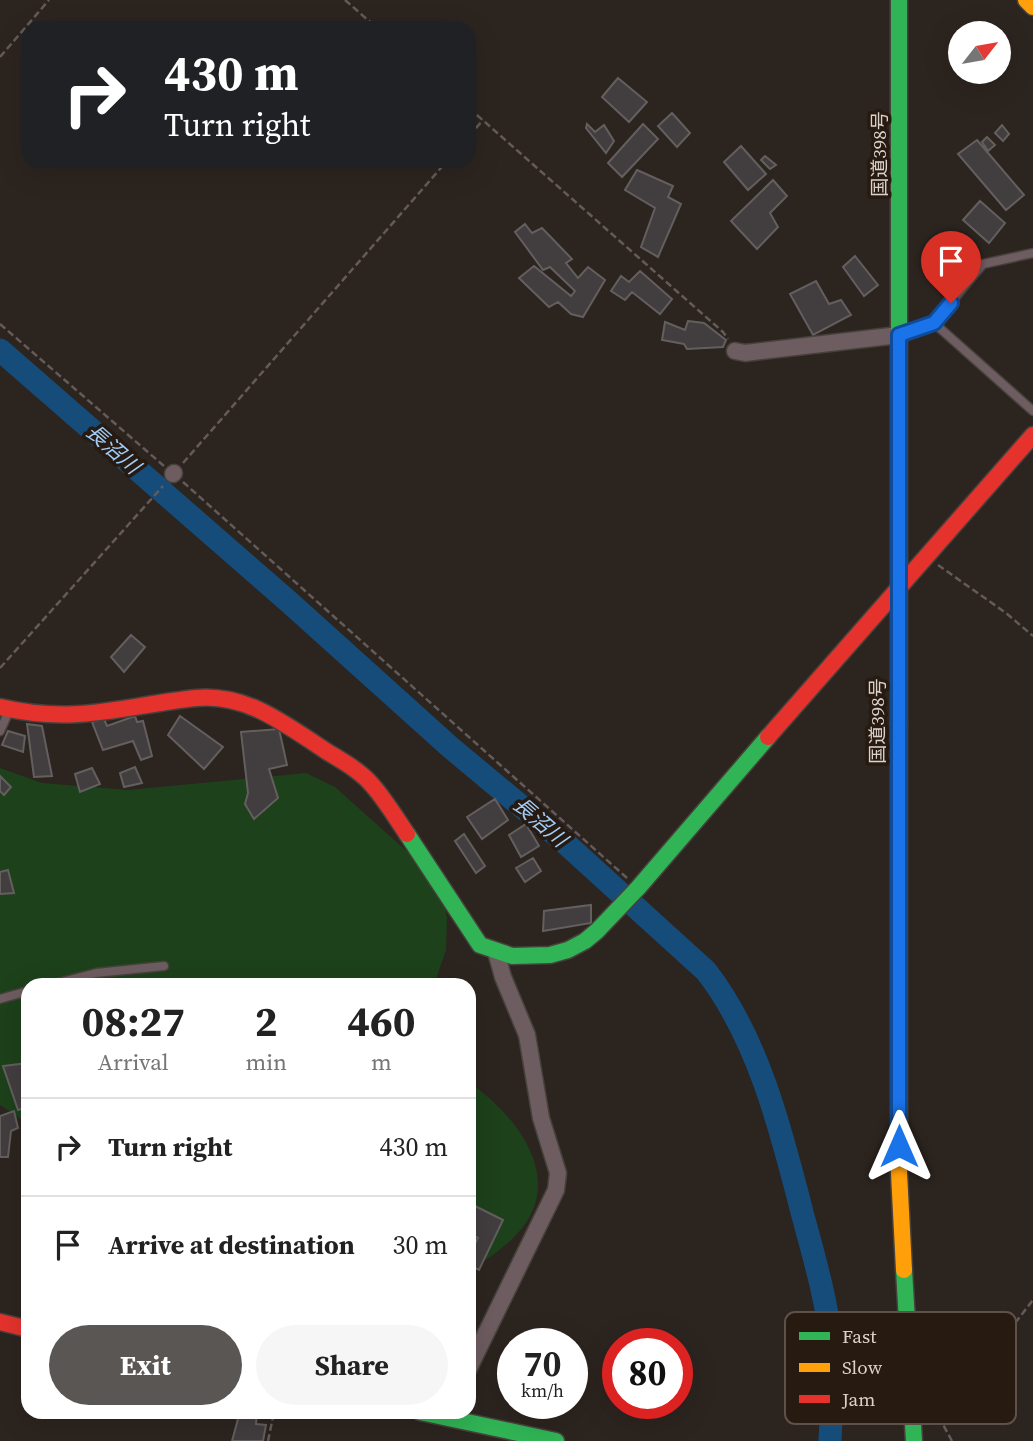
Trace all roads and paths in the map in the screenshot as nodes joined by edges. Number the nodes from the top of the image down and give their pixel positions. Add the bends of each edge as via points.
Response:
1 (49, 0) edge
2 (345, 0) edge
3 (900, 0) edge
4 (1026, 0) edge
5 (1033, 7) edge
6 (31, 21) edge
7 (369, 21) edge
8 (21, 33) edge
9 (0, 57) edge
10 (476, 114) edge
11 (483, 120) junction
12 (476, 128) edge
13 (441, 168) edge
14 (1033, 253) edge
15 (934, 323) junction
16 (0, 324) edge
17 (899, 335) junction
18 (735, 351) joint
19 (1033, 411) edge
20 (1033, 435) edge
21 (173, 474) junction
22 (925, 556) junction
23 (898, 587) junction
24 (1033, 636) edge
25 (0, 668) edge
26 (5, 708) edge
27 (0, 731) edge
28 (638, 888) junction
29 (496, 952) junction
30 (164, 966) dead end
31 (77, 978) edge
32 (21, 994) edge
33 (0, 999) edge
34 (1033, 1300) edge
35 (907, 1312) edge
36 (0, 1322) edge
37 (1016, 1322) edge
38 (21, 1327) edge
39 (476, 1353) edge
40 (273, 1419) edge
41 (463, 1419) edge
42 (943, 1424) edge
43 (268, 1441) edge
44 (556, 1441) edge
45 (952, 1441) edge

1 - 6 path
2 - 7 path
3 - 17 main road, 国道398号
4 - 5 main road
8 - 9 path
10 - 11 path
11 - 12 path
11 - 18 path via 723,332
13 - 21 path
14 - 15 lane via 984,264
15 - 17 lane
15 - 19 lane
16 - 21 path
17 - 18 street
17 - 23 main road, 国道398号
20 - 22 main road
21 - 25 path
21 - 28 path
22 - 23 main road
22 - 24 path
23 - 28 main road
23 - 35 main road, 国道398号 via 899,1173
26 - 27 lane
26 - 29 main road via 61,717 216,698 265,712 372,785 469,932 480,945
28 - 29 main road via 585,941 568,950 530,957
29 - 39 street via 527,1035 541,1118 558,1173 556,1190
30 - 31 lane
32 - 33 lane
34 - 37 path
36 - 38 main road
40 - 43 path
41 - 44 main road
42 - 45 path

